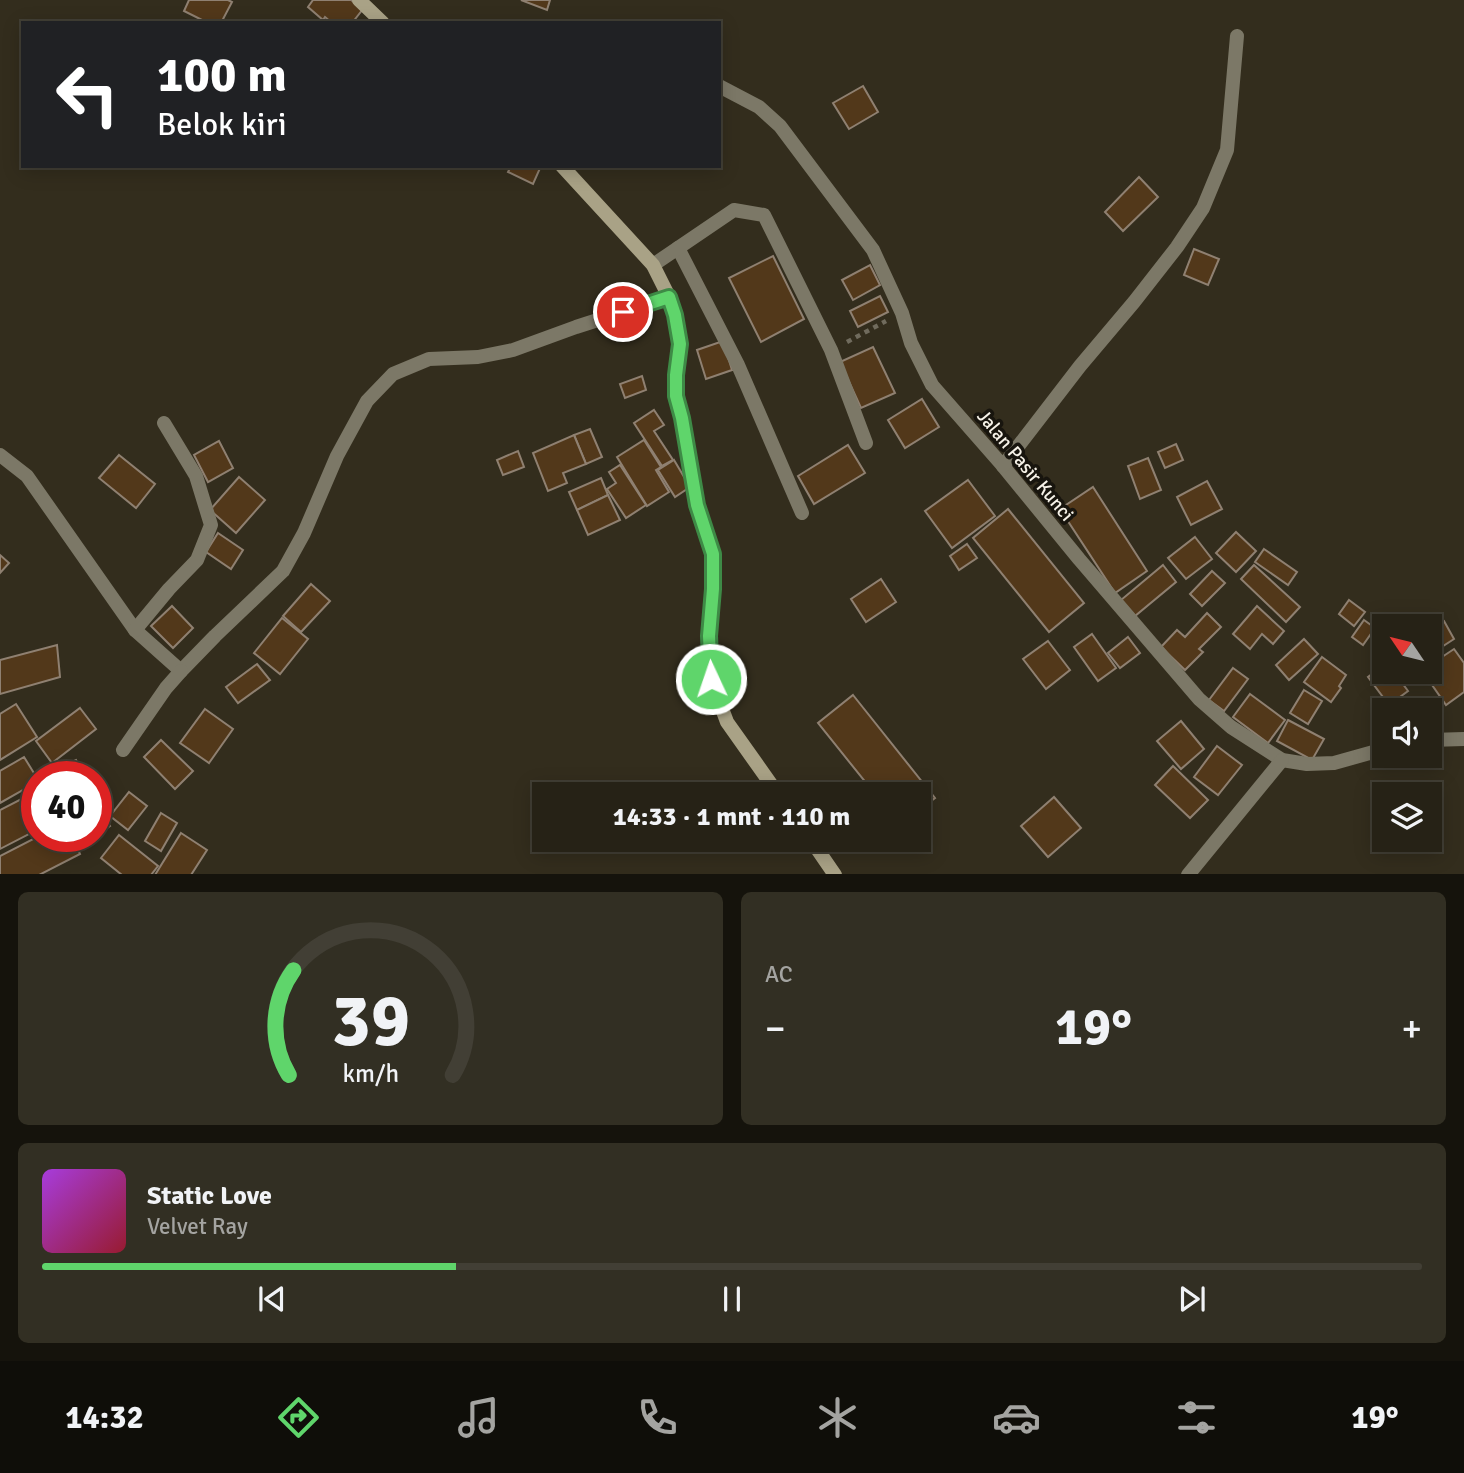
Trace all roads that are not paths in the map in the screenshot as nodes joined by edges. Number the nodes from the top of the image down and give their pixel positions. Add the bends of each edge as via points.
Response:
1 (359, 0) edge
2 (381, 21) edge
3 (1237, 36) dead end
4 (721, 87) edge
5 (564, 168) edge
6 (678, 248) junction
7 (653, 265) junction
8 (669, 297) junction
9 (164, 423) dead end
10 (866, 443) dead end
11 (0, 455) edge
12 (1003, 466) junction
13 (802, 513) dead end
14 (135, 630) junction
15 (181, 671) junction
16 (1464, 738) edge
17 (1442, 739) edge
18 (123, 750) dead end
19 (1372, 752) edge
20 (1282, 760) junction
21 (770, 782) edge
22 (819, 852) edge
23 (835, 874) edge
24 (1188, 874) edge

1 - 2 street
3 - 12 street via 1227,150 1203,208
4 - 12 street, Jalan Pasir Kunci via 759,107 780,127 873,250 932,385
5 - 7 street
6 - 7 street
6 - 10 street via 734,210 764,215 831,350
6 - 13 street via 738,365
7 - 8 street
8 - 15 street via 513,350 429,359 393,374 367,401 283,571
8 - 21 street via 680,344 676,396 697,505 713,554 711,679 727,722
9 - 14 street via 196,476 211,525 197,560
11 - 14 street via 27,476
12 - 20 street, Jalan Pasir Kunci via 1199,699 1231,727
14 - 15 street
15 - 18 street
16 - 17 street
19 - 20 street, Jalan Pasir Kunci via 1334,763
20 - 24 street
22 - 23 street

